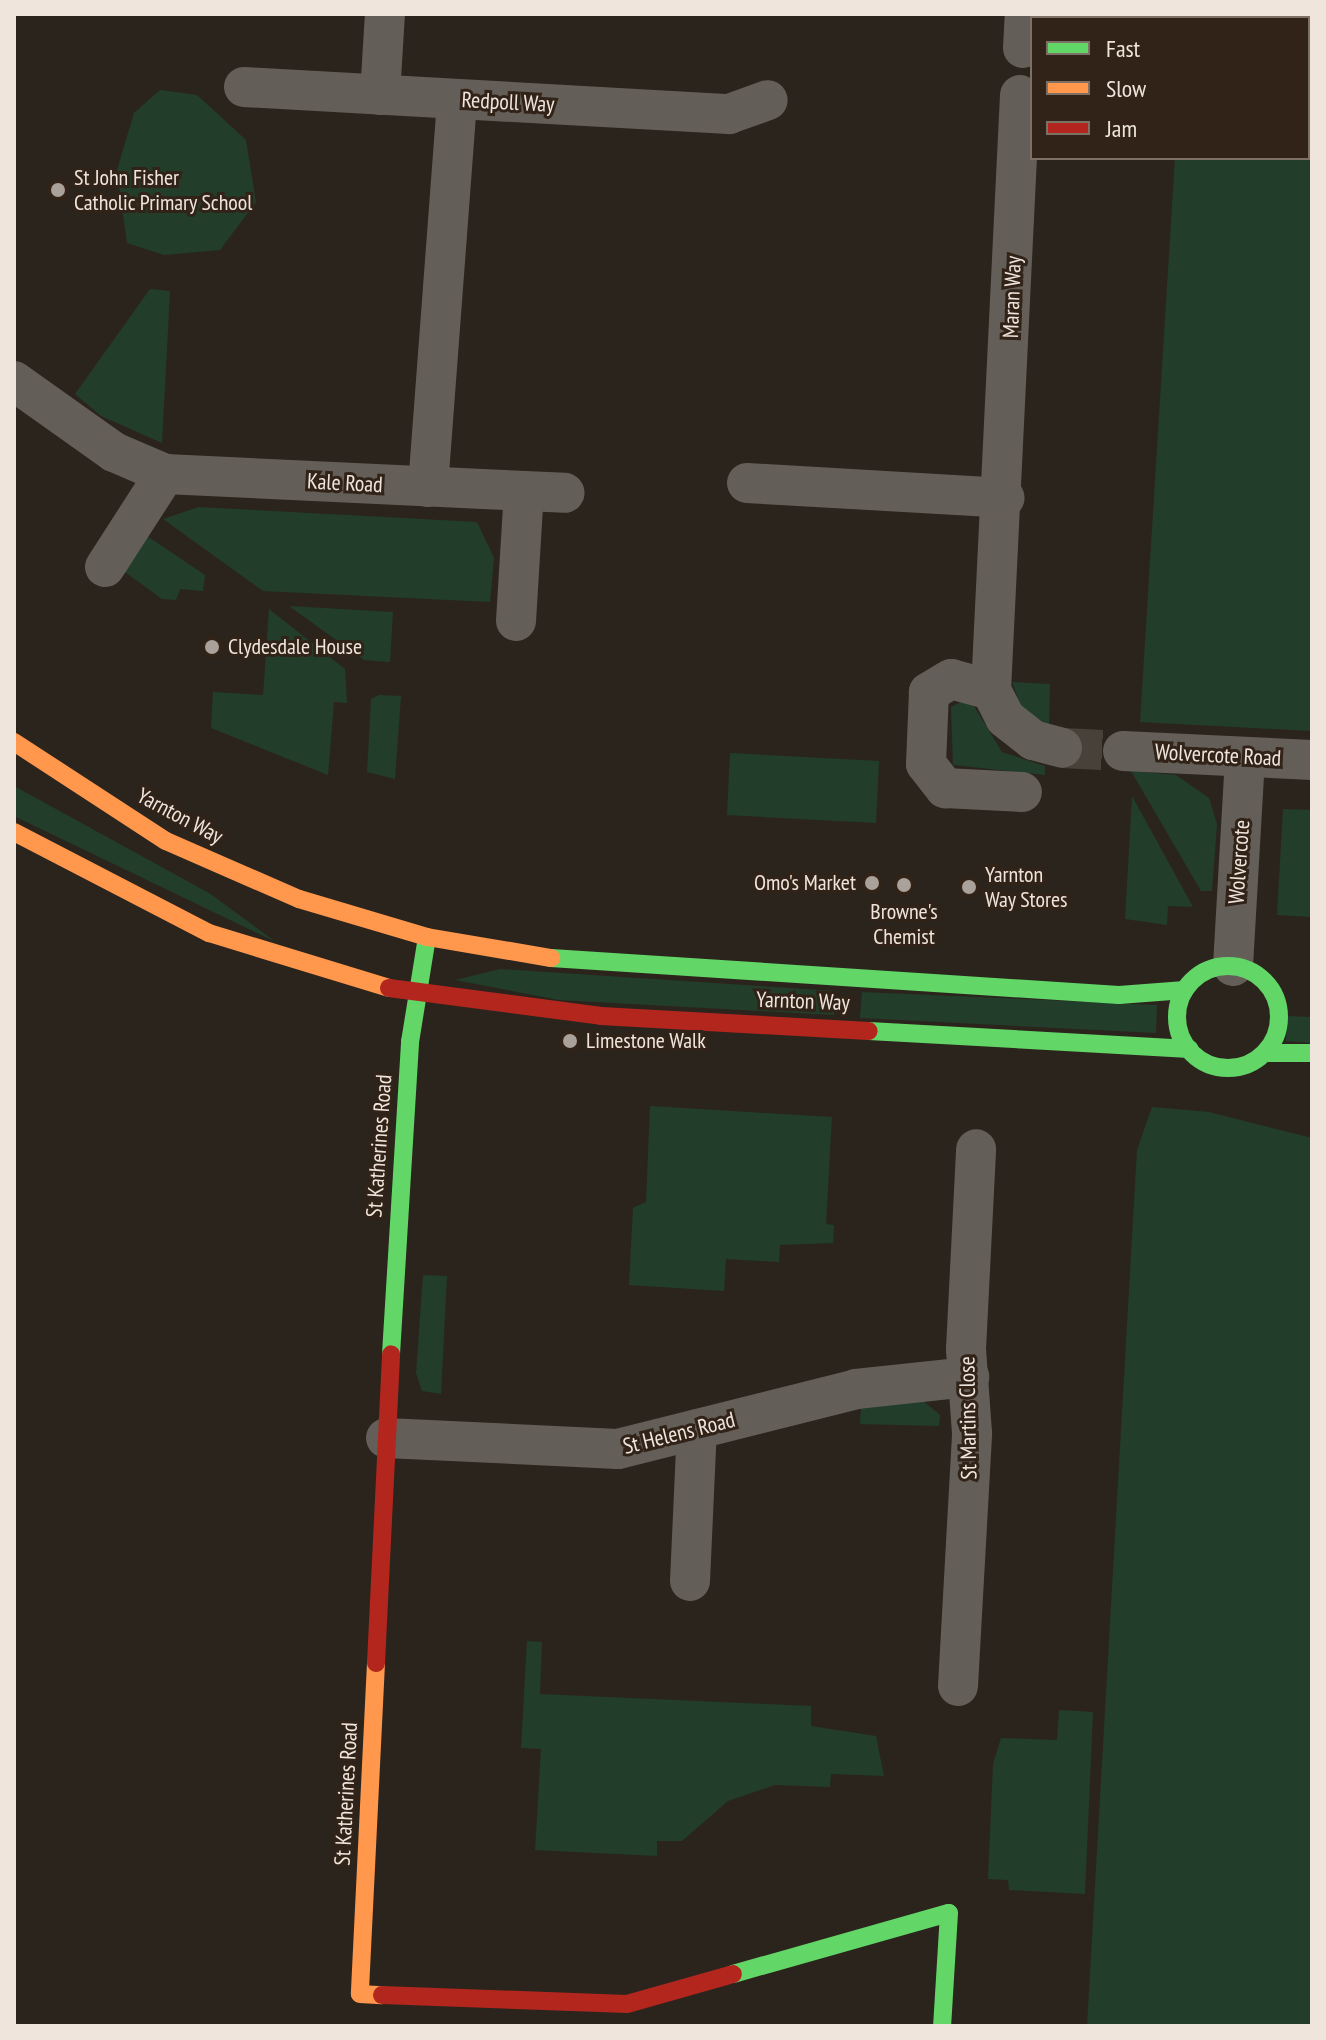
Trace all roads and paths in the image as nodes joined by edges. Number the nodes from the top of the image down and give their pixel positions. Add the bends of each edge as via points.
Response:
1 (385, 14) edge
2 (244, 87) dead end
3 (380, 95) junction
4 (1020, 95) dead end
5 (457, 100) junction
6 (768, 100) dead end
7 (14, 381) edge
8 (165, 474) junction
9 (747, 483) dead end
10 (428, 487) junction
11 (524, 491) junction
12 (565, 493) dead end
13 (1005, 498) junction
14 (105, 567) dead end
15 (516, 621) dead end
16 (991, 690) junction
17 (14, 742) edge
18 (1062, 748) tunnel mouth
19 (1123, 751) tunnel mouth
20 (1245, 757) junction
21 (1312, 760) edge
22 (1022, 792) dead end
23 (14, 832) edge
24 (427, 937) junction
25 (1233, 966) junction
26 (1185, 990) junction
27 (416, 996) junction
28 (1277, 1001) junction
29 (1300, 1002) dead end
30 (1189, 1049) junction
31 (1264, 1053) junction
32 (1312, 1053) edge
33 (976, 1149) dead end
34 (969, 1377) junction
35 (697, 1429) junction
36 (386, 1438) junction
37 (690, 1581) dead end
38 (958, 1686) dead end
39 (500, 2013) edge
40 (942, 2026) edge

1 - 3 street
2 - 3 street, Redpoll Way
3 - 5 street, Redpoll Way
4 - 13 street, Maran Way
5 - 6 street, Redpoll Way via 729,114
5 - 10 street
7 - 8 street, Kale Road via 114,452
8 - 10 street, Kale Road
8 - 14 street
9 - 13 street
10 - 11 street, Kale Road
11 - 12 street, Kale Road
11 - 15 street
13 - 16 street, Maran Way
16 - 18 street via 1005,718 1033,740
16 - 22 street via 951,679 929,692 926,764 945,788
17 - 24 street, Yarnton Way via 166,841 299,899
19 - 20 street, Wolvercote Road
20 - 21 street, Wolvercote Road
20 - 25 street, Wolvercote
23 - 27 street, Yarnton Way via 209,933
24 - 26 street, Yarnton Way via 563,960 1119,995
24 - 27 street
25 - 26 street, Yarnton Way via 1205,971
25 - 28 street via 1265,982
26 - 30 street via 1177,1020
27 - 30 street, Yarnton Way via 601,1016
27 - 36 street, St Katherines Road
28 - 29 street
28 - 31 street via 1279,1027
30 - 31 street, Yarnton Way via 1226,1068
31 - 32 street, Yarnton Way
33 - 34 street, St Martins Close
34 - 35 street, St Helens Road via 856,1389
34 - 38 street, St Martins Close
35 - 36 street, St Helens Road via 618,1449
35 - 37 street
36 - 39 street, St Katherines Road via 360,1994
39 - 40 street, St Katherines Road via 627,2004 949,1913

